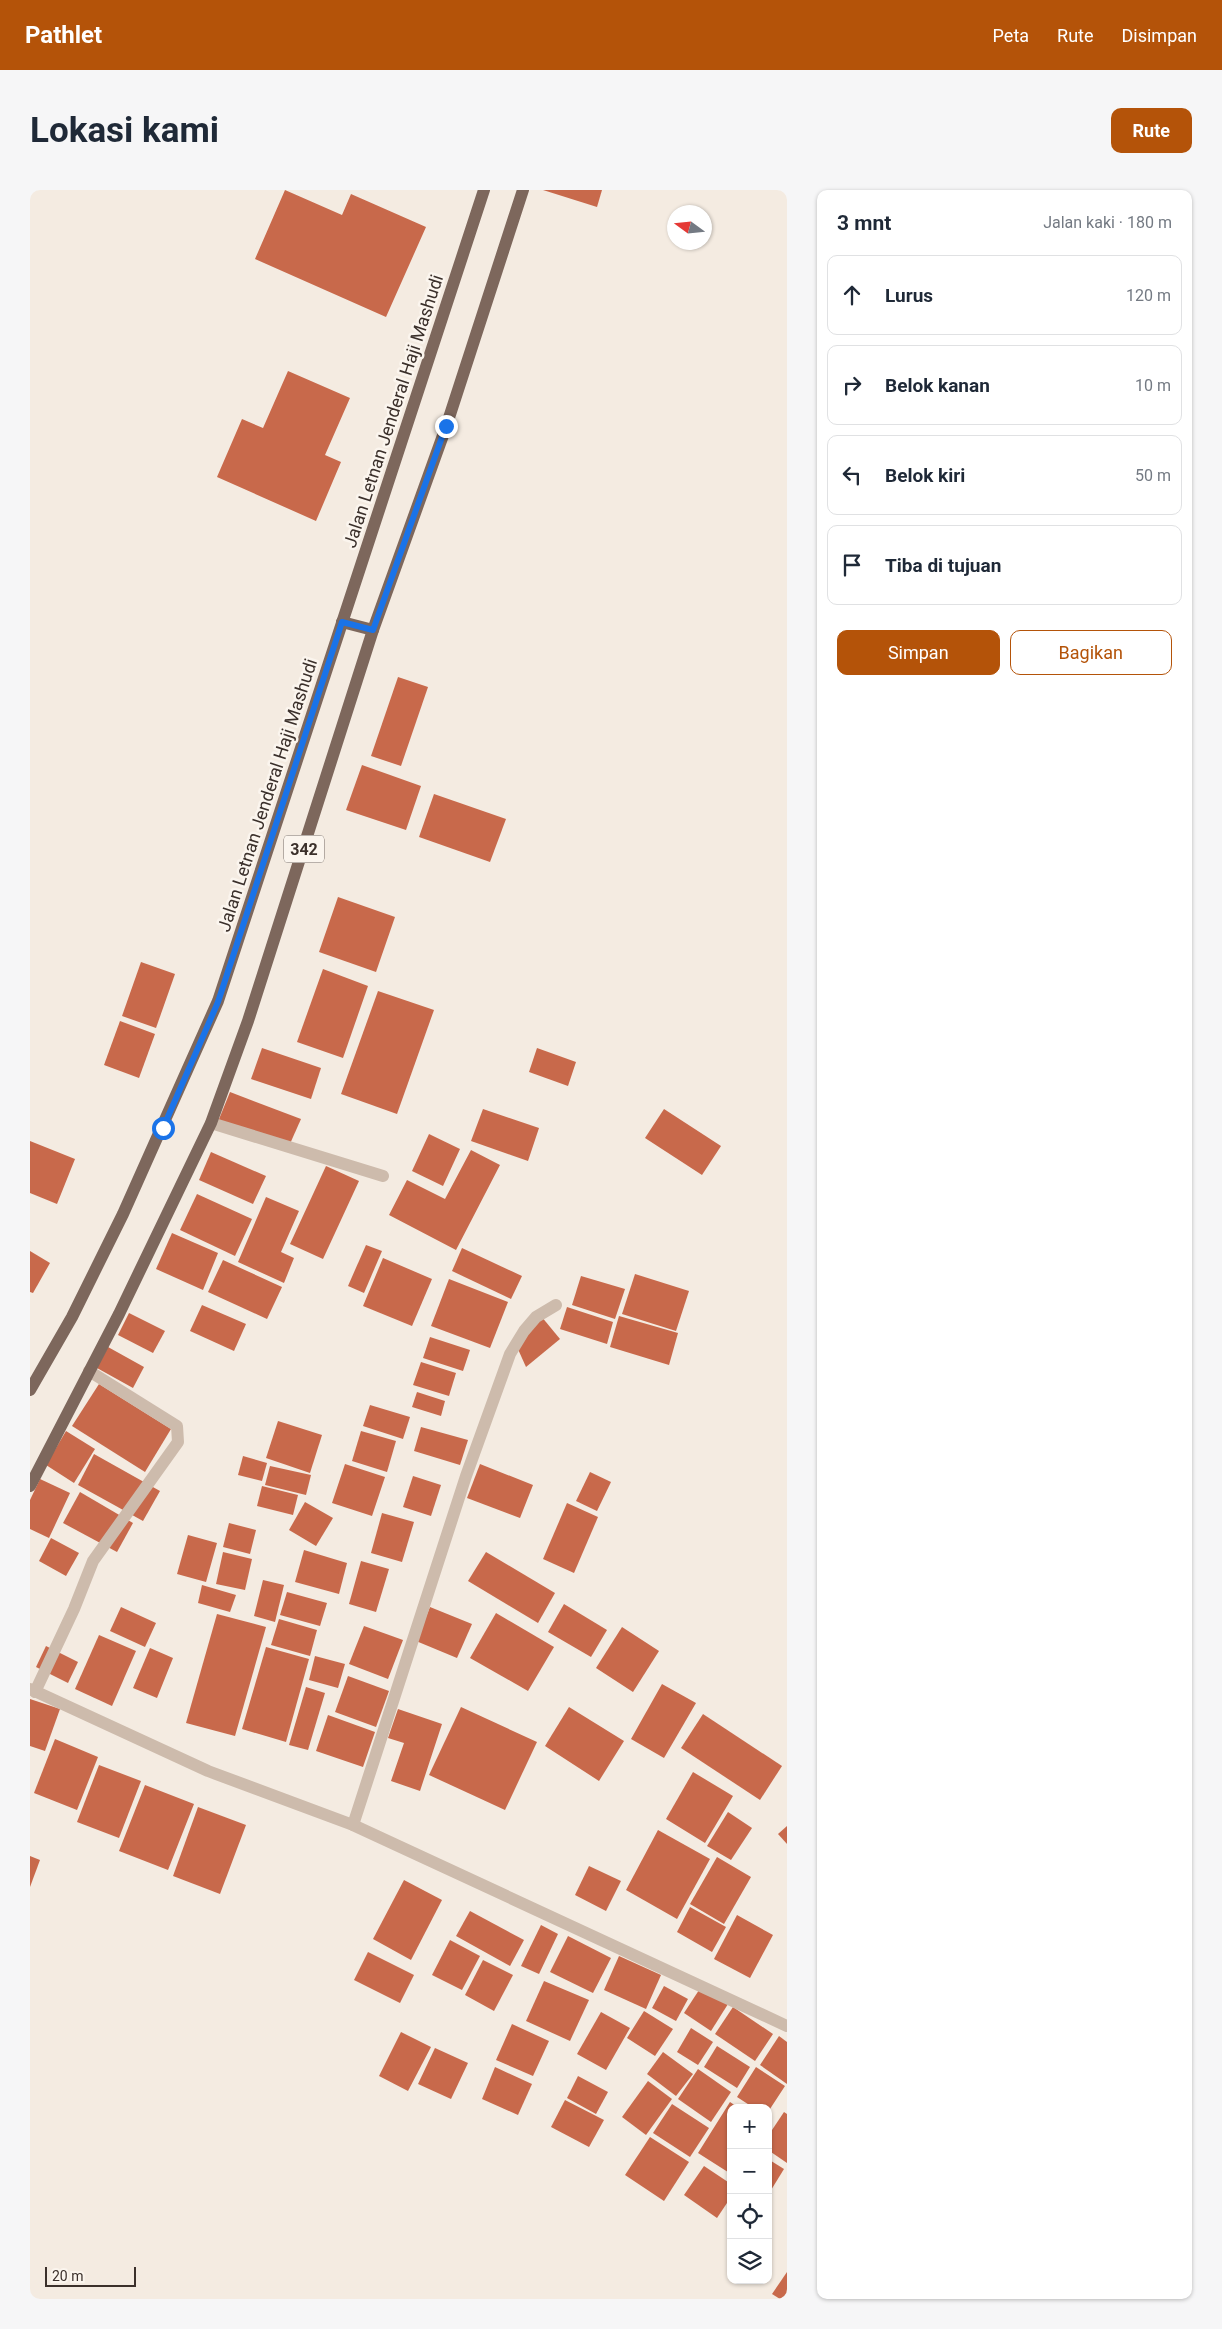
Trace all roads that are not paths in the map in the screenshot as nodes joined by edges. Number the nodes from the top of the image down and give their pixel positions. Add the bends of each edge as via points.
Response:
1 (484, 190) edge
2 (522, 190) edge
3 (342, 622) junction
4 (373, 630) junction
5 (211, 1123) junction
6 (383, 1176) dead end
7 (556, 1305) dead end
8 (89, 1372) junction
9 (30, 1390) edge
10 (34, 1471) edge
11 (30, 1486) edge
12 (32, 1690) edge
13 (352, 1825) junction
14 (787, 2026) edge

1 - 3 main road, Jalan Letnan Jenderal Haji Mashudi / 342
2 - 4 main road, 342 via 446,426
3 - 4 main road
3 - 9 main road, Jalan Letnan Jenderal Haji Mashudi / 342 via 218,1002 124,1214 72,1317
4 - 5 main road, 342 via 248,1021
5 - 6 street
5 - 8 main road, 342
7 - 13 street via 536,1317 510,1354 466,1476
8 - 10 main road, 342
8 - 12 street via 177,1426 178,1442 93,1561
10 - 11 main road, 342
12 - 13 street via 208,1771
13 - 14 street

